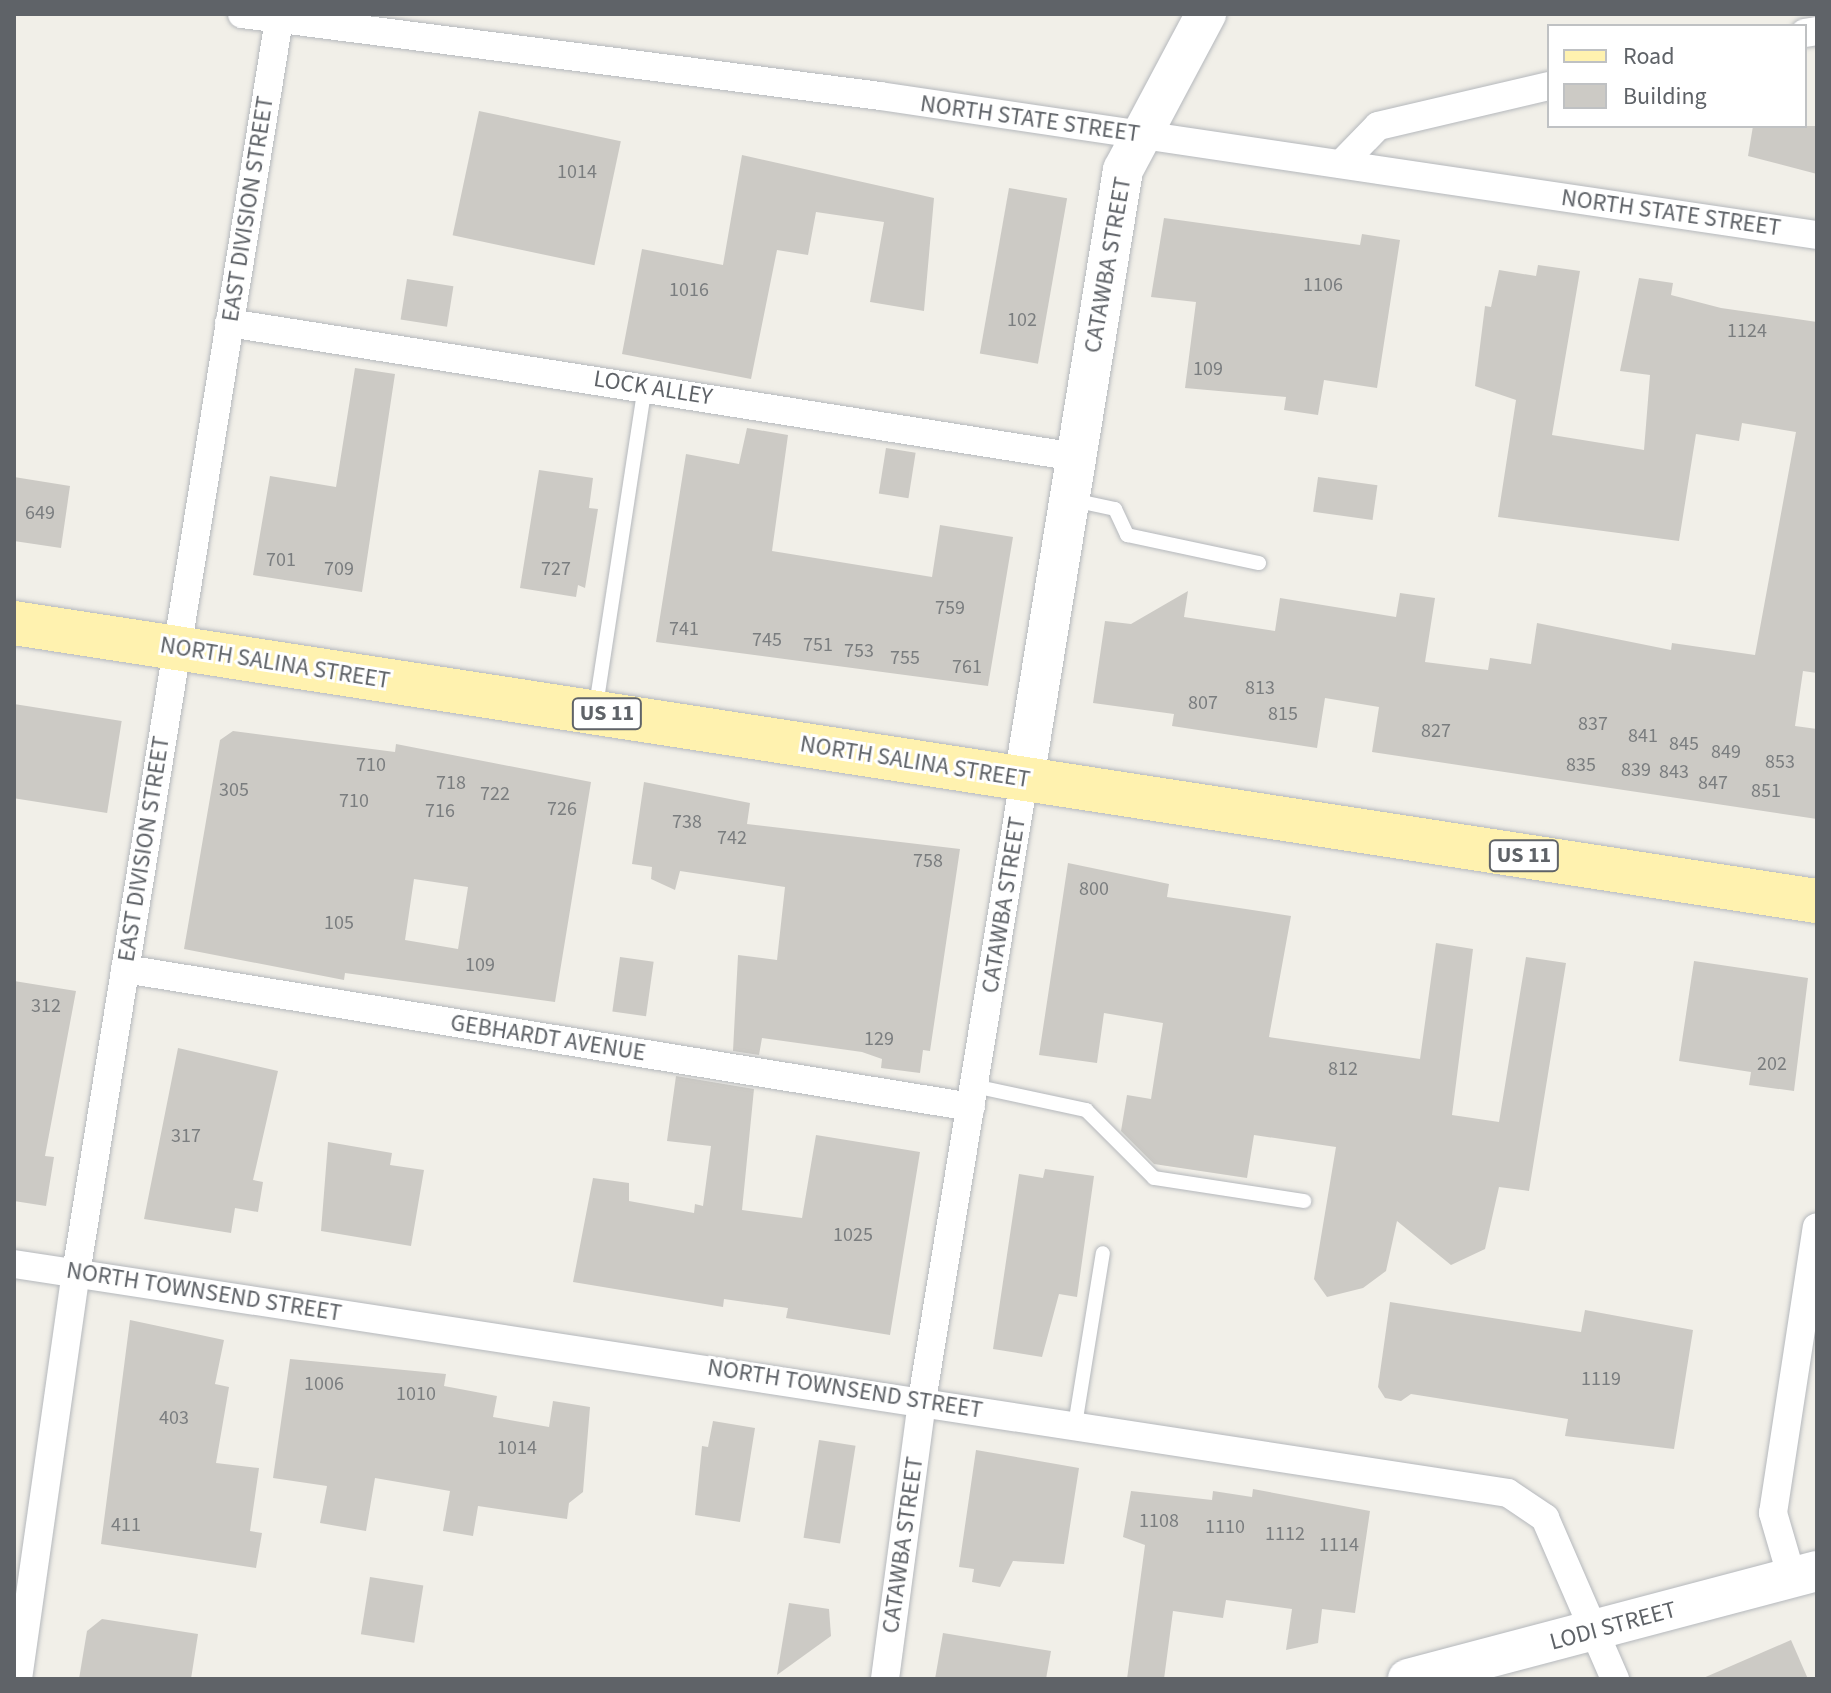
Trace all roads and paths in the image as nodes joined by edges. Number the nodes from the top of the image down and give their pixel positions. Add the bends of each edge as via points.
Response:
1 (242, 14) edge
2 (279, 20) junction
3 (1198, 30) edge
4 (1547, 86) edge
5 (1139, 135) junction
6 (1341, 164) junction
7 (1817, 235) edge
8 (229, 323) junction
9 (645, 386) junction
10 (1076, 457) junction
11 (1069, 499) junction
12 (1259, 563) dead end
13 (14, 623) edge
14 (177, 648) junction
15 (595, 712) junction
16 (1024, 779) junction
17 (1817, 901) edge
18 (125, 969) junction
19 (973, 1096) junction
20 (1304, 1201) dead end
21 (1817, 1227) edge
22 (1103, 1253) dead end
23 (14, 1264) edge
24 (76, 1273) junction
25 (922, 1400) junction
26 (1075, 1425) junction
27 (1804, 1575) edge
28 (1595, 1631) junction
29 (18, 1679) edge
30 (885, 1679) edge
31 (1408, 1679) edge
32 (1615, 1679) edge

1 - 2 street, NORTH STATE STREET
2 - 5 street, NORTH STATE STREET
2 - 8 street, EAST DIVISION STREET
3 - 5 street, CATAWBA STREET
4 - 6 street via 1378,126
5 - 6 street, NORTH STATE STREET
5 - 10 street, CATAWBA STREET via 1111,225
6 - 7 street, NORTH STATE STREET
8 - 9 street, LOCK ALLEY
8 - 14 street, EAST DIVISION STREET
9 - 10 street, LOCK ALLEY
9 - 15 lane
10 - 11 street, CATAWBA STREET
11 - 12 lane via 1115,509 1127,535
11 - 16 street, CATAWBA STREET
13 - 14 main road, NORTH SALINA STREET / US 11
14 - 15 main road, NORTH SALINA STREET / US 11
14 - 18 street, EAST DIVISION STREET
15 - 16 main road, NORTH SALINA STREET / US 11
16 - 17 main road, NORTH SALINA STREET / US 11
16 - 19 street, CATAWBA STREET
18 - 19 street, GEBHARDT AVENUE
18 - 24 street, EAST DIVISION STREET
19 - 20 lane via 1086,1110 1154,1178
19 - 25 street, CATAWBA STREET
21 - 27 street via 1773,1513
22 - 26 lane
23 - 24 street, NORTH TOWNSEND STREET
24 - 25 street, NORTH TOWNSEND STREET
24 - 29 street, EAST DIVISION STREET
25 - 26 street, NORTH TOWNSEND STREET
25 - 30 street, CATAWBA STREET
26 - 28 street, NORTH TOWNSEND STREET via 1508,1493 1545,1518
27 - 28 street, LODI STREET
28 - 31 street, LODI STREET
28 - 32 street, NORTH TOWNSEND STREET

